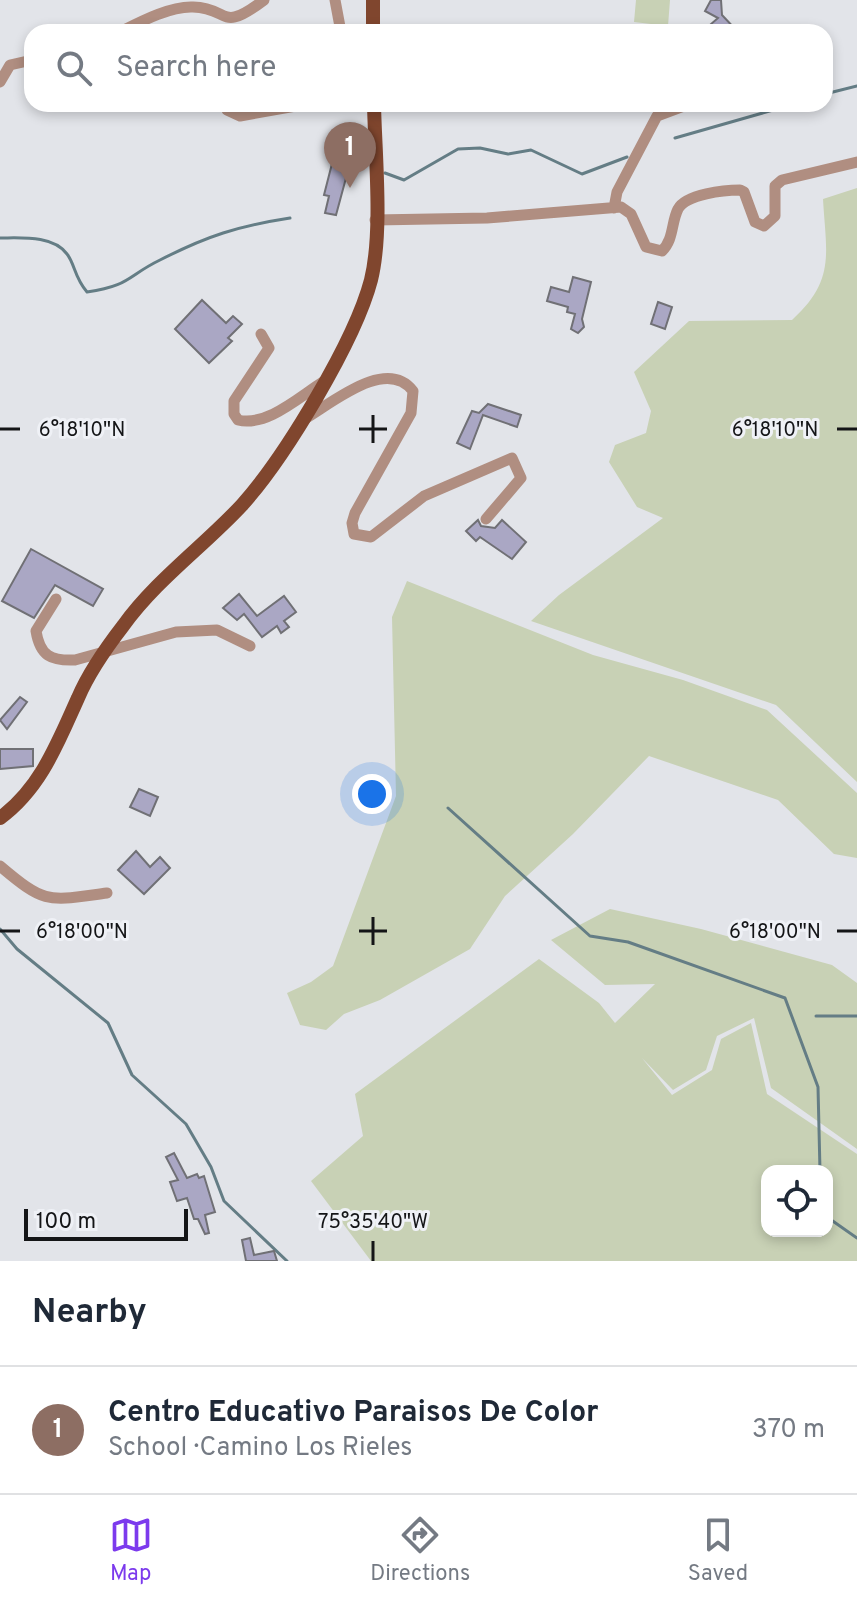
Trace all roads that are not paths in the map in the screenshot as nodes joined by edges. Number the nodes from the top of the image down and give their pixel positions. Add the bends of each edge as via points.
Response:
1 (264, 0) edge
2 (335, 0) edge
3 (373, 0) edge
4 (139, 24) edge
5 (340, 24) edge
6 (373, 24) edge
7 (24, 62) edge
8 (0, 82) edge
9 (231, 112) edge
10 (262, 112) edge
11 (374, 112) edge
12 (668, 112) edge
13 (857, 162) edge
14 (614, 208) junction
15 (375, 220) junction
16 (261, 334) dead end
17 (323, 382) junction
18 (303, 420) junction
19 (486, 519) dead end
20 (56, 599) dead end
21 (251, 640) dead end
22 (107, 649) junction
23 (0, 818) edge
24 (0, 866) edge
25 (107, 893) dead end

1 - 4 street via 238,17 194,6
2 - 5 street
3 - 6 main road
7 - 8 street via 10,65
9 - 10 street
11 - 15 main road
12 - 14 street via 657,116 617,192
13 - 14 street via 782,180 775,186 775,216 764,226 755,222 740,190 690,199 678,209 662,251 646,247 627,208
14 - 15 street
15 - 17 main road via 371,278
16 - 17 street via 269,348 234,401 238,420 267,417
17 - 18 main road
18 - 19 street via 372,381 402,380 413,391 411,413 355,513 354,534 371,537 424,496 512,458 521,478
18 - 22 main road via 245,502 147,596
20 - 22 street via 36,631 38,647 46,656 75,660
21 - 22 street via 217,630 176,632
22 - 23 main road via 43,772
24 - 25 street via 33,895 61,900

